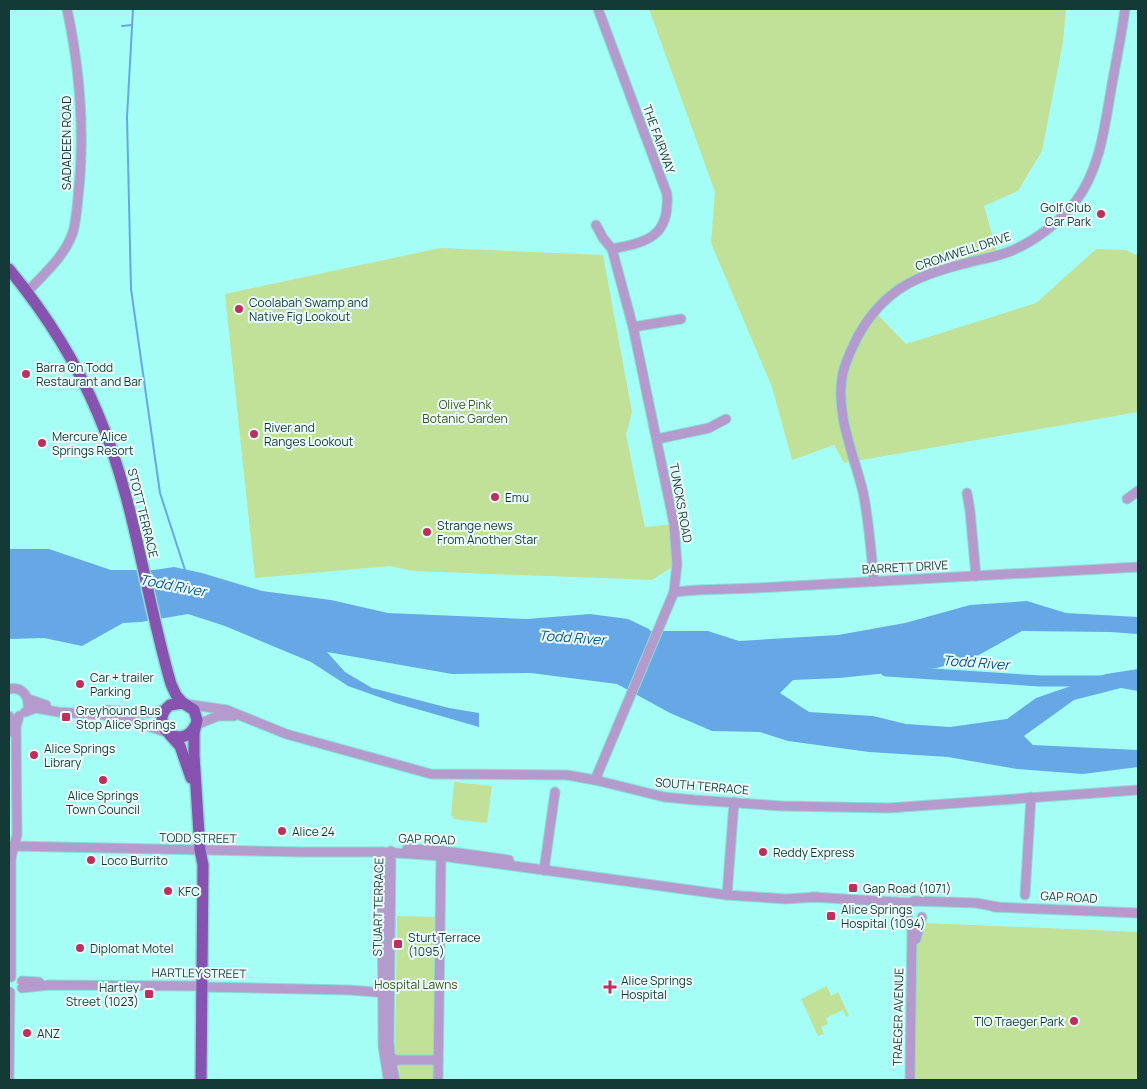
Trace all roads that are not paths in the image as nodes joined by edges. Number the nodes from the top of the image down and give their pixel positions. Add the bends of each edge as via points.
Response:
1 (67, 9) edge
2 (598, 9) edge
3 (1125, 9) edge
4 (596, 224) dead end
5 (612, 249) junction
6 (9, 269) edge
7 (27, 292) junction
8 (680, 319) dead end
9 (633, 327) junction
10 (726, 418) dead end
11 (656, 439) junction
12 (1138, 491) edge
13 (967, 494) dead end
14 (1127, 499) dead end
15 (1138, 567) edge
16 (976, 576) junction
17 (874, 582) junction
18 (674, 592) junction
19 (167, 670) junction
20 (9, 689) edge
21 (28, 699) junction
22 (185, 703) junction
23 (166, 708) junction
24 (22, 714) junction
25 (9, 715) edge
26 (244, 717) junction
27 (196, 725) junction
28 (169, 734) junction
29 (595, 780) junction
30 (1138, 790) edge
31 (555, 792) dead end
32 (1031, 797) junction
33 (734, 802) junction
34 (199, 812) junction
35 (11, 846) edge
36 (200, 850) junction
37 (388, 852) junction
38 (441, 856) junction
39 (545, 868) junction
40 (727, 892) junction
41 (1025, 895) dead end
42 (895, 902) junction
43 (924, 902) junction
44 (910, 903) junction
45 (942, 904) junction
46 (998, 907) junction
47 (1138, 913) edge
48 (907, 915) junction
49 (923, 915) junction
50 (912, 954) junction
51 (14, 985) edge
52 (200, 986) junction
53 (386, 990) junction
54 (389, 1060) junction
55 (438, 1060) junction
56 (9, 1080) edge
57 (14, 1080) edge
58 (194, 1080) edge
59 (201, 1080) edge
60 (388, 1080) edge
61 (395, 1080) edge
62 (438, 1080) edge
63 (910, 1080) edge

1 - 7 street, SADADEEN ROAD via 80,110 81,173 73,231 60,257
2 - 5 street, THE FAIRWAY via 664,188 668,207 663,225 649,239
3 - 17 street, CROMWELL DRIVE via 1098,157 1075,202 1048,229 1011,251 929,273 901,288 878,306 854,343 843,372 841,401 868,521
4 - 5 street, TUNCKS ROAD
5 - 9 street, TUNCKS ROAD
6 - 7 main road, STOTT TERRACE
7 - 19 main road, STOTT TERRACE via 62,343 99,415 120,478
8 - 9 street
9 - 11 street, TUNCKS ROAD
10 - 11 street via 709,428
11 - 18 street, TUNCKS ROAD via 676,541
12 - 14 street
13 - 16 street
15 - 16 street, BARRETT DRIVE
16 - 17 street, BARRETT DRIVE
17 - 18 street, BARRETT DRIVE
18 - 29 street, TUNCKS ROAD
19 - 22 main road, STOTT TERRACE via 174,691
19 - 23 main road, STOTT TERRACE
20 - 21 street via 20,690
21 - 23 street via 67,708 141,713
21 - 24 street via 28,706
22 - 23 main road via 174,703
22 - 26 street, SOUTH TERRACE via 227,710
22 - 27 main road via 194,710
23 - 28 main road via 162,723
24 - 25 street
24 - 28 street via 36,708 104,715
24 - 35 street via 16,727 17,835
25 - 35 street via 12,724
26 - 27 street, SOUTH TERRACE via 218,716
26 - 29 street, SOUTH TERRACE via 286,734 431,774 546,774
27 - 28 main road via 184,736
27 - 34 main road via 194,755
28 - 34 main road via 180,746
29 - 33 street, SOUTH TERRACE via 664,797
30 - 32 street, SOUTH TERRACE
31 - 39 street
32 - 33 street, SOUTH TERRACE via 889,808
32 - 41 street
33 - 40 street
34 - 36 main road
35 - 36 street, TODD STREET
35 - 51 street via 16,858
36 - 37 street, TODD STREET
36 - 52 main road via 203,865
37 - 38 street, GAP ROAD
37 - 39 street, GAP ROAD via 437,850
37 - 53 street, STUART TERRACE
38 - 39 street, GAP ROAD
38 - 55 street
39 - 40 street, GAP ROAD
40 - 42 street, GAP ROAD via 786,899 817,897
42 - 44 street, GAP ROAD
42 - 48 street
43 - 44 street, GAP ROAD
43 - 45 street, GAP ROAD
43 - 46 street, GAP ROAD via 976,902
43 - 49 street
44 - 48 street
45 - 46 street, GAP ROAD
45 - 49 street
46 - 47 street, GAP ROAD
48 - 49 street via 914,920
48 - 50 street, TRAEGER AVENUE via 912,930
49 - 50 street, TRAEGER AVENUE
50 - 63 street, TRAEGER AVENUE
51 - 52 street, HARTLEY STREET
51 - 56 street
51 - 57 street
52 - 53 street, HARTLEY STREET
52 - 58 main road
52 - 59 main road
53 - 54 street, STUART TERRACE via 383,1046
54 - 55 street
54 - 60 street, STUART TERRACE
54 - 61 street, STUART TERRACE
55 - 62 street

